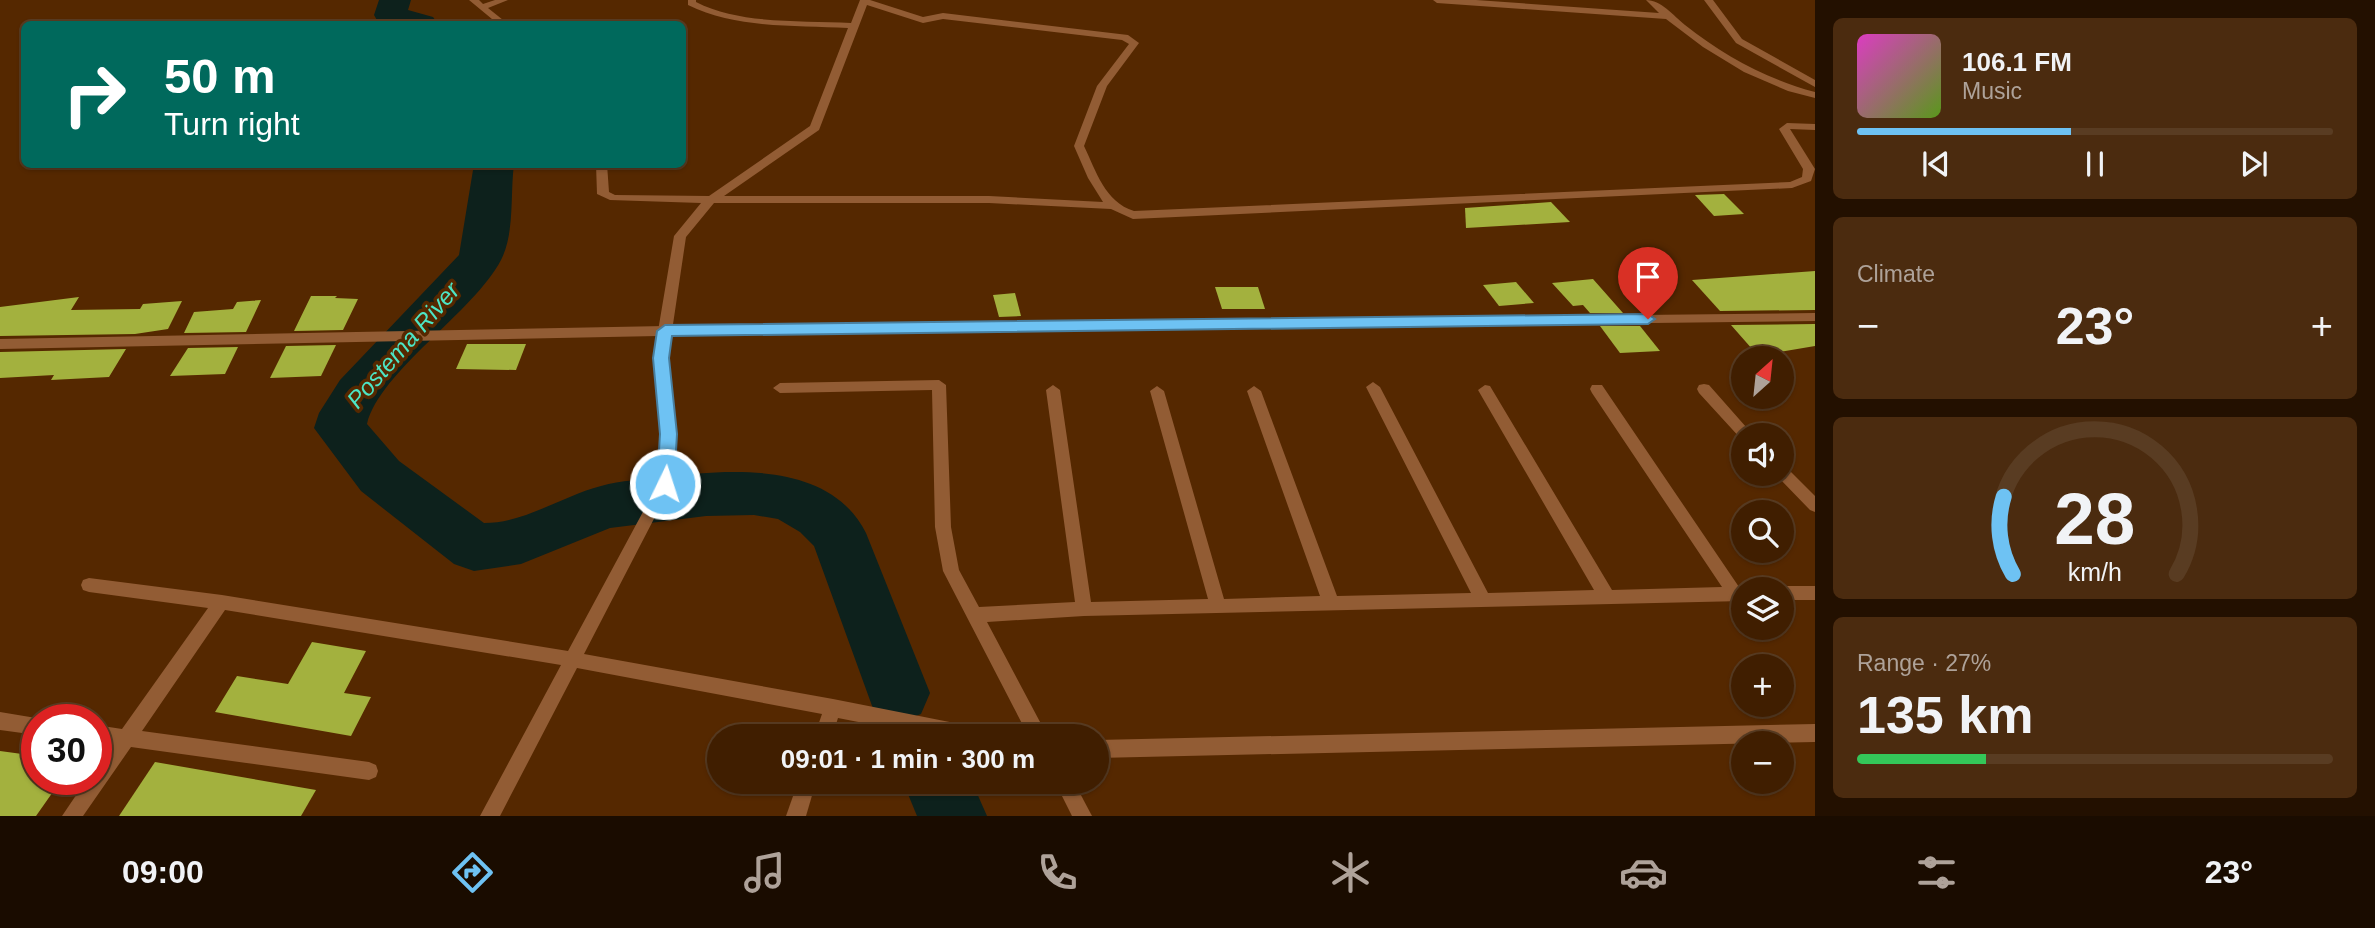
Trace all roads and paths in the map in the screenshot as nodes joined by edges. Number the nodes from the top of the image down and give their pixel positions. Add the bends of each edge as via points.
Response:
1 (473, 0) edge
2 (504, 0) edge
3 (692, 0) edge
4 (864, 0) edge
5 (1437, 0) edge
6 (1650, 0) edge
7 (1708, 0) edge
8 (1475, 1) edge
9 (482, 7) junction
10 (1668, 16) junction
11 (499, 21) edge
12 (854, 26) junction
13 (1815, 84) edge
14 (1815, 95) edge
15 (1815, 127) edge
16 (601, 168) edge
17 (708, 202) junction
18 (1114, 206) junction
19 (1815, 317) edge
20 (665, 331) junction
21 (0, 344) edge
22 (1373, 387) dead end
23 (780, 388) dead end
24 (1597, 389) dead end
25 (1704, 389) dead end
26 (1054, 390) dead end
27 (1254, 390) dead end
28 (1485, 390) dead end
29 (1157, 391) dead end
30 (1735, 423) edge
31 (1794, 484) edge
32 (1815, 506) edge
33 (1731, 582) edge
34 (89, 585) dead end
35 (1794, 593) edge
36 (1815, 593) edge
37 (1731, 594) edge
38 (1607, 597) junction
39 (1483, 600) junction
40 (222, 601) junction
41 (1331, 603) junction
42 (1218, 606) junction
43 (1084, 609) junction
44 (974, 615) junction
45 (574, 657) junction
46 (833, 707) junction
47 (0, 721) edge
48 (21, 724) edge
49 (827, 724) edge
50 (916, 724) edge
51 (1031, 724) edge
52 (1815, 733) edge
53 (112, 736) edge
54 (126, 738) junction
55 (1109, 749) edge
56 (369, 771) dead end
57 (803, 794) edge
58 (1070, 794) edge
59 (72, 816) edge
60 (491, 816) edge
61 (796, 816) edge
62 (1082, 816) edge

1 - 9 street
2 - 9 street
3 - 12 street via 700,10
4 - 12 street
4 - 18 street via 923,20 943,16 1125,37 1134,43 1102,86 1079,146
5 - 8 street
6 - 10 street
7 - 13 street via 1739,41
8 - 10 street
9 - 11 street
10 - 14 street via 1747,71
12 - 17 street via 815,128
15 - 18 street via 1784,129 1809,169 1807,179 1792,184 1133,215
16 - 17 street via 600,185 607,196
17 - 18 street via 1050,201
17 - 20 street via 680,236
19 - 20 street
20 - 21 street
20 - 45 street via 661,358 668,434 665,484
22 - 39 street
23 - 44 street via 939,385 943,527 951,571
24 - 33 street
25 - 30 street
26 - 43 street
27 - 41 street
28 - 38 street
29 - 42 street
31 - 32 street
34 - 40 street
35 - 36 street
37 - 38 street
38 - 39 street
39 - 41 street
40 - 45 street
40 - 54 street
41 - 42 street
42 - 43 street
43 - 44 street
44 - 51 street
45 - 46 street
45 - 60 street
46 - 49 street
46 - 50 street
47 - 48 street
52 - 55 street
53 - 54 street
54 - 56 street
54 - 59 street
57 - 61 street
58 - 62 street

